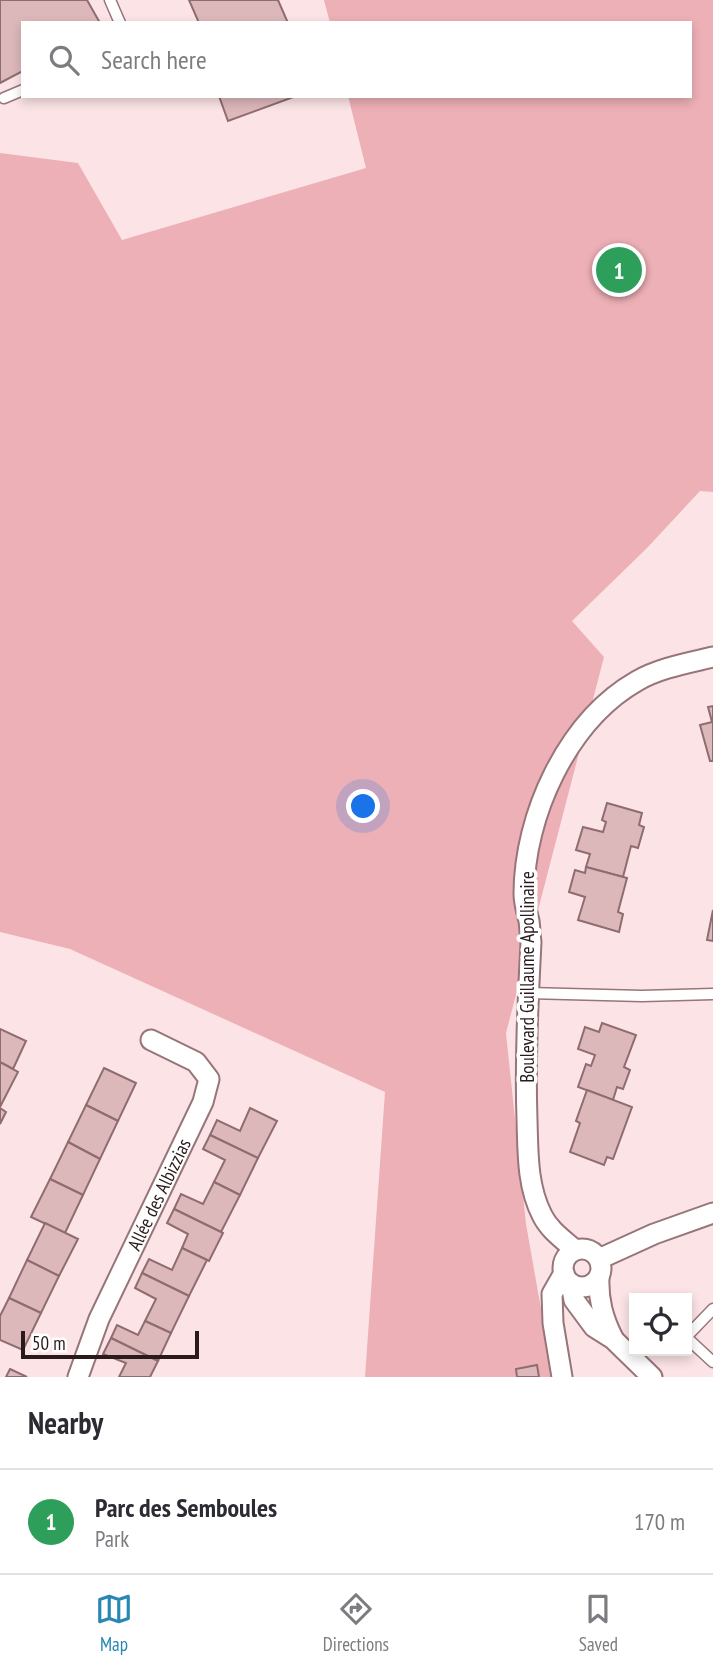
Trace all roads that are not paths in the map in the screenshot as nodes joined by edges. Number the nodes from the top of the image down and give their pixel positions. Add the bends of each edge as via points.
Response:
1 (110, 0) edge
2 (119, 21) edge
3 (21, 91) edge
4 (4, 98) dead end
5 (713, 657) edge
6 (528, 993) junction
7 (713, 994) edge
8 (151, 1040) dead end
9 (713, 1213) edge
10 (575, 1251) junction
11 (599, 1268) junction
12 (567, 1278) junction
13 (713, 1308) edge
14 (692, 1331) edge
15 (613, 1339) junction
16 (692, 1342) edge
17 (713, 1362) edge
18 (78, 1377) edge
19 (562, 1377) edge
20 (652, 1377) edge

1 - 2 lane
3 - 4 lane
5 - 6 street, Boulevard Guillaume Apollinaire via 668,668 617,694 566,752 541,798 530,837 524,897 531,942
6 - 7 lane
6 - 10 street, Boulevard Guillaume Apollinaire via 526,1094 531,1187 548,1226
8 - 18 street, Allée des Albizzias via 196,1062 209,1079 203,1102 99,1319
9 - 11 street via 654,1234
10 - 11 street via 589,1251
10 - 12 street via 564,1262
11 - 12 street via 590,1286 577,1287
11 - 15 street via 603,1319
12 - 15 street via 574,1300 594,1327
12 - 19 street via 552,1294
13 - 14 lane
15 - 20 street
16 - 17 lane

